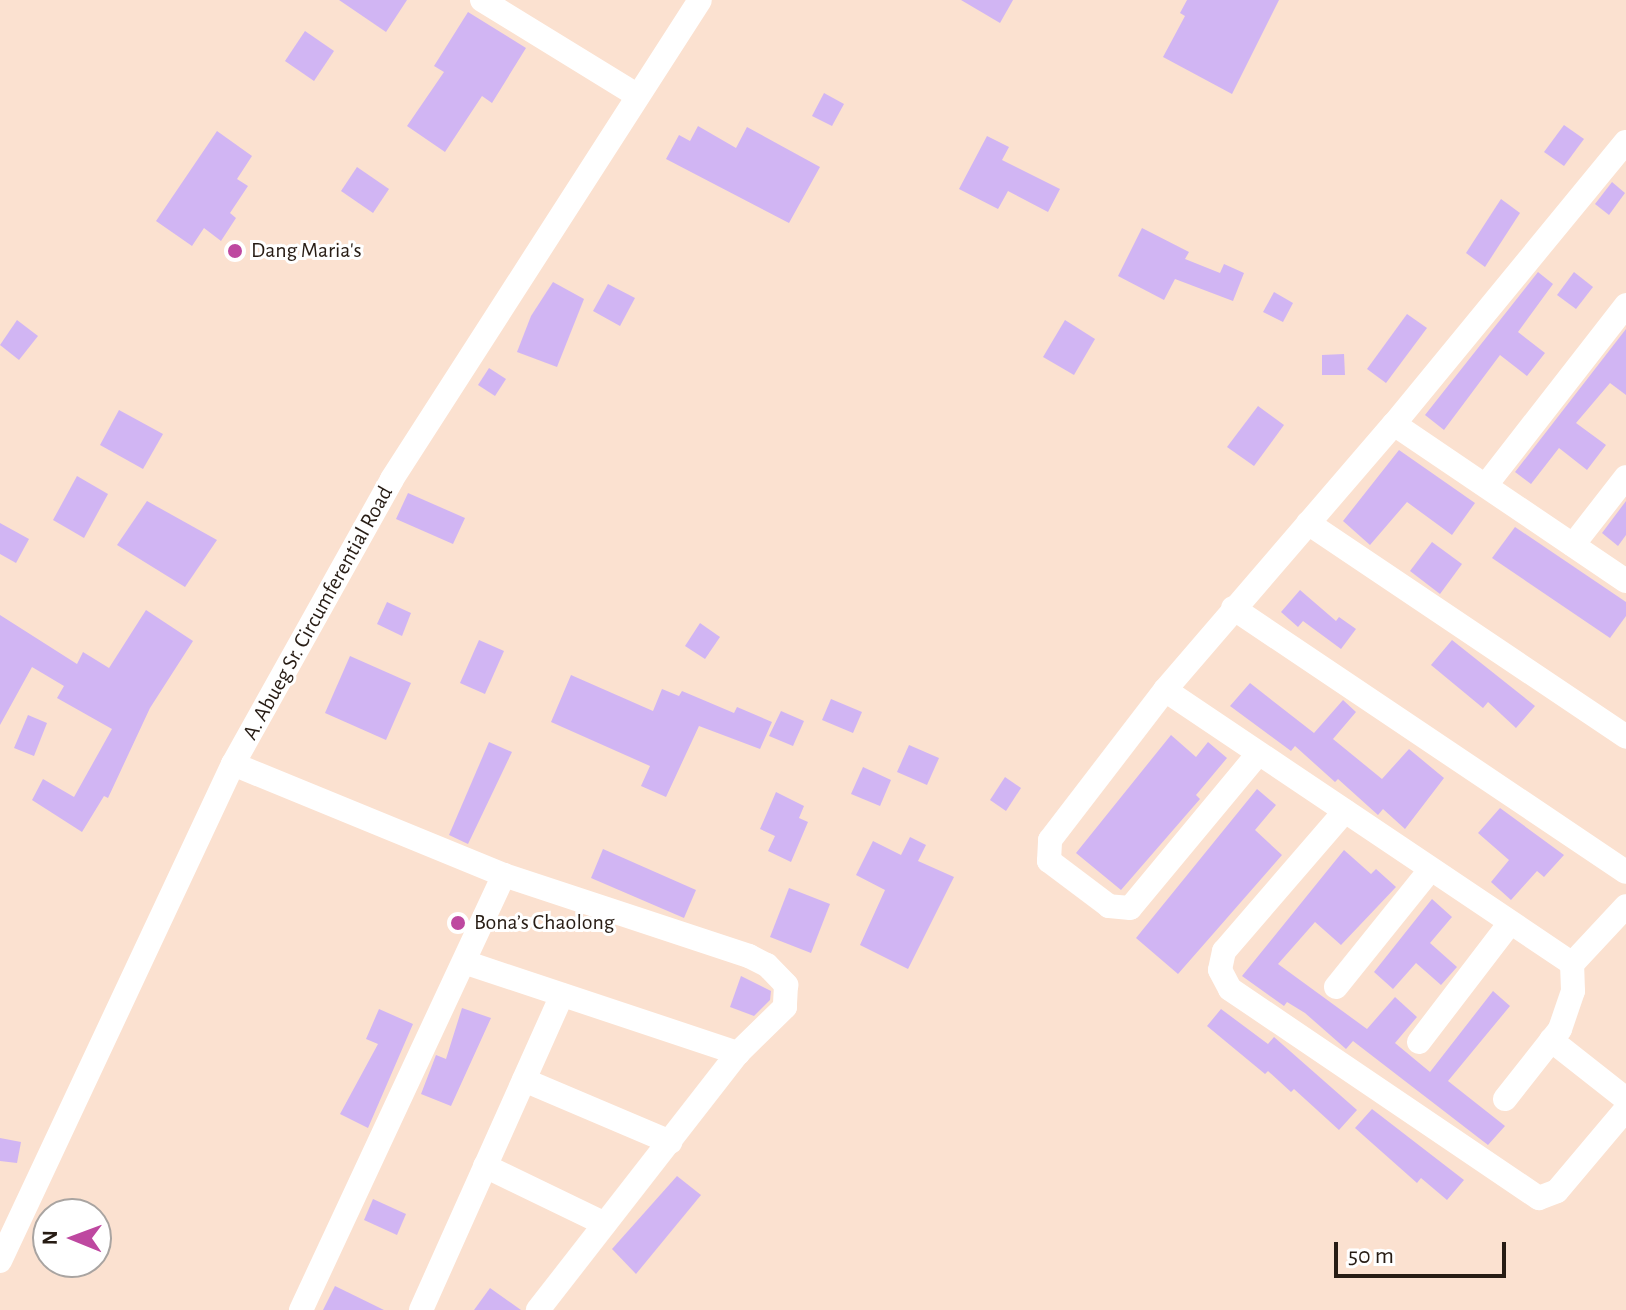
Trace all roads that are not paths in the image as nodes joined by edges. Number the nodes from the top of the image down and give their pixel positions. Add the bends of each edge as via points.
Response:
1 (482, 0) edge
2 (700, 0) edge
3 (635, 94) junction
4 (1626, 142) edge
5 (1626, 305) edge
6 (1394, 424) junction
7 (1626, 477) edge
8 (1486, 485) junction
9 (1308, 523) junction
10 (1573, 545) junction
11 (1626, 581) edge
12 (1233, 608) junction
13 (1165, 690) junction
14 (1626, 737) edge
15 (1258, 754) junction
16 (233, 764) junction
17 (1345, 811) junction
18 (1431, 869) junction
19 (1626, 872) edge
20 (504, 875) junction
21 (1626, 906) edge
22 (1510, 923) junction
23 (467, 963) junction
24 (1572, 964) junction
25 (1336, 987) dead end
26 (562, 995) junction
27 (1551, 1040) junction
28 (1419, 1042) dead end
29 (738, 1053) junction
30 (524, 1080) junction
31 (1505, 1099) dead end
32 (1626, 1099) edge
33 (1626, 1109) edge
34 (670, 1142) junction
35 (485, 1166) junction
36 (605, 1224) junction
37 (0, 1261) edge
38 (301, 1310) edge
39 (421, 1310) edge
40 (538, 1310) edge

1 - 3 street
2 - 3 street, A. Abueg Sr. Circumferential Road
3 - 16 street, A. Abueg Sr. Circumferential Road via 392,479
4 - 6 street
5 - 8 street
6 - 8 street
6 - 9 street
7 - 10 street
8 - 10 street
9 - 12 street
9 - 14 street
10 - 11 street
12 - 13 street
12 - 19 street
13 - 15 street
13 - 15 street via 1050,840 1047,851 1055,868 1109,906 1136,904
15 - 17 street
16 - 20 street
16 - 37 street, A. Abueg Sr. Circumferential Road
17 - 18 street
17 - 33 street via 1224,951 1220,970 1230,989 1539,1198 1557,1191
18 - 22 street
18 - 25 street
20 - 23 street
20 - 29 street via 767,965 786,985 785,1007
21 - 24 street
22 - 24 street
22 - 28 street
23 - 26 street
23 - 38 street
24 - 27 street via 1567,1013
26 - 29 street
26 - 30 street
27 - 31 street
27 - 32 street
29 - 34 street
30 - 34 street
30 - 35 street
34 - 36 street
35 - 36 street
35 - 39 street
36 - 40 street

